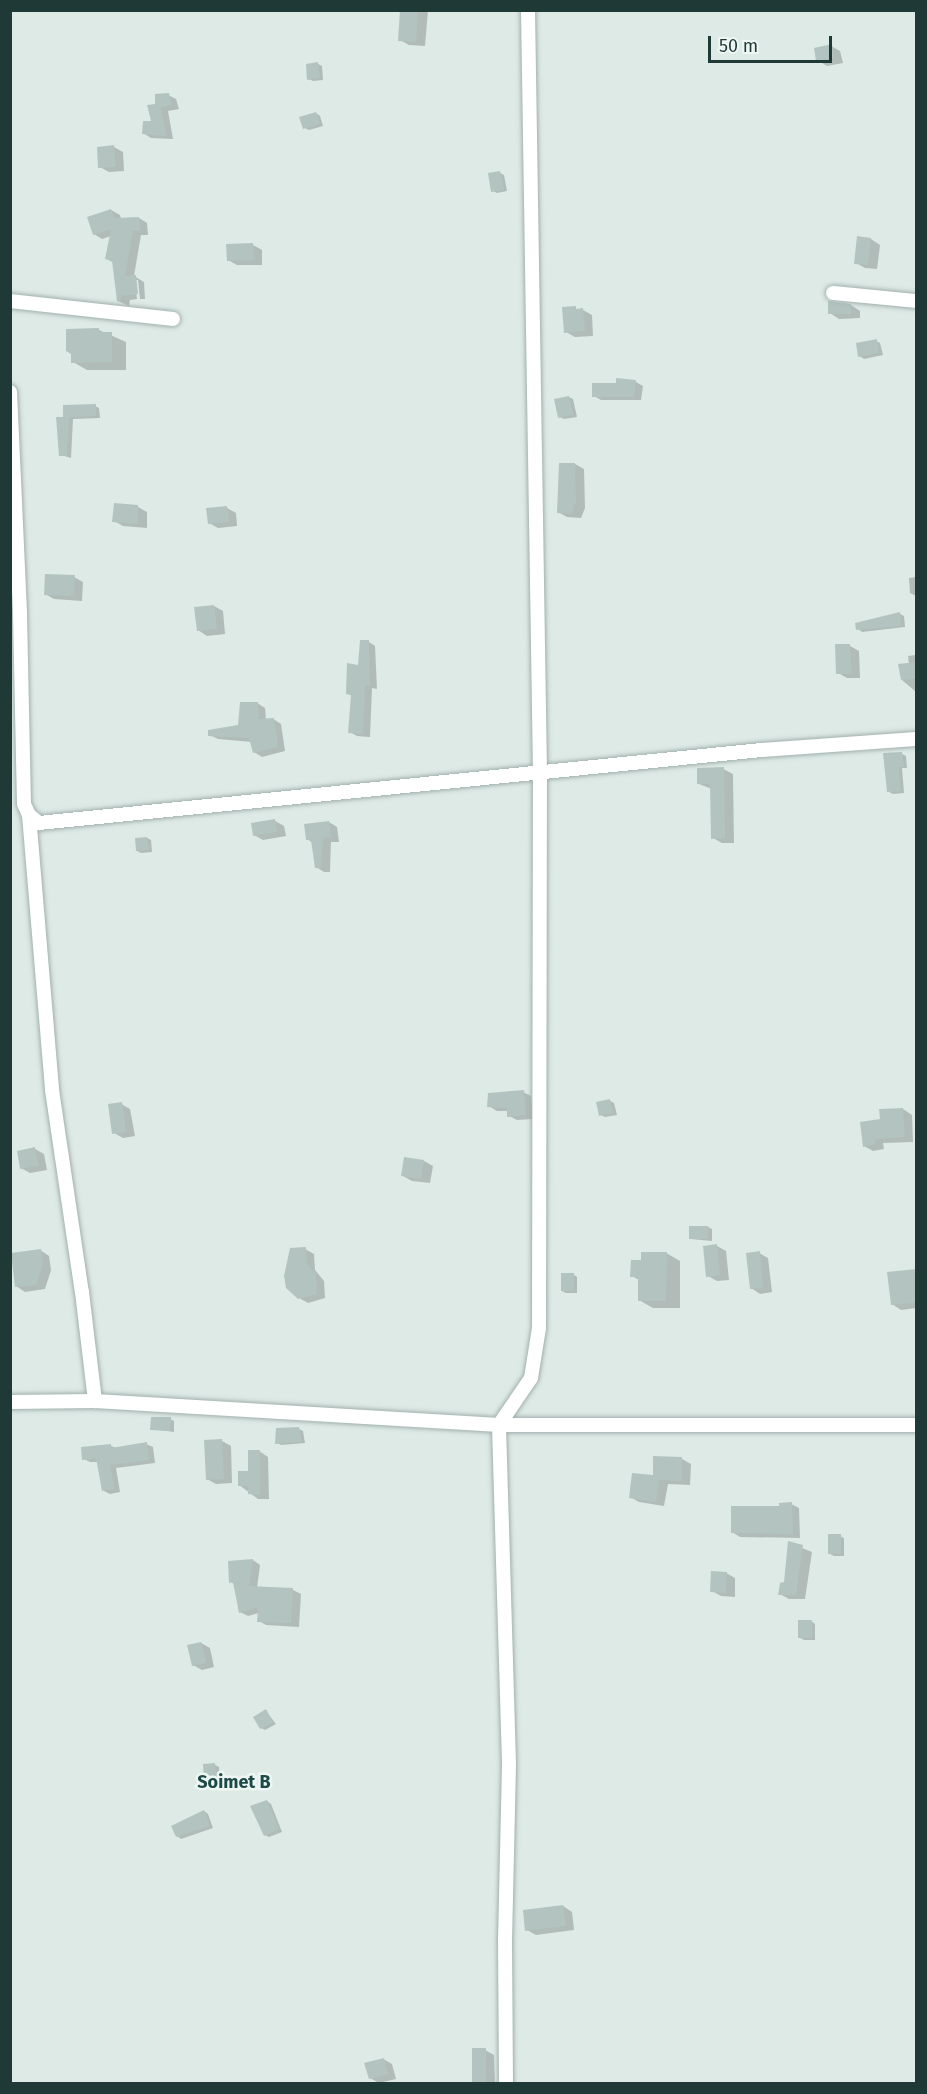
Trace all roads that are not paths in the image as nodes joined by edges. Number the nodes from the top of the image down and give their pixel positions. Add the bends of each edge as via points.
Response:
1 (528, 10) edge
2 (833, 293) dead end
3 (10, 301) edge
4 (916, 301) edge
5 (173, 319) dead end
6 (10, 392) edge
7 (916, 739) edge
8 (540, 773) junction
9 (29, 815) junction
10 (95, 1401) junction
11 (10, 1402) edge
12 (499, 1425) junction
13 (916, 1425) edge
14 (506, 2084) edge

1 - 8 street
2 - 4 street
3 - 5 street
6 - 9 street via 21,614 24,804
7 - 8 street
8 - 9 street via 39,823
8 - 12 street via 539,1328 531,1378
9 - 10 street via 52,1090
10 - 11 street
10 - 12 street
12 - 13 street
12 - 14 street via 509,1762

